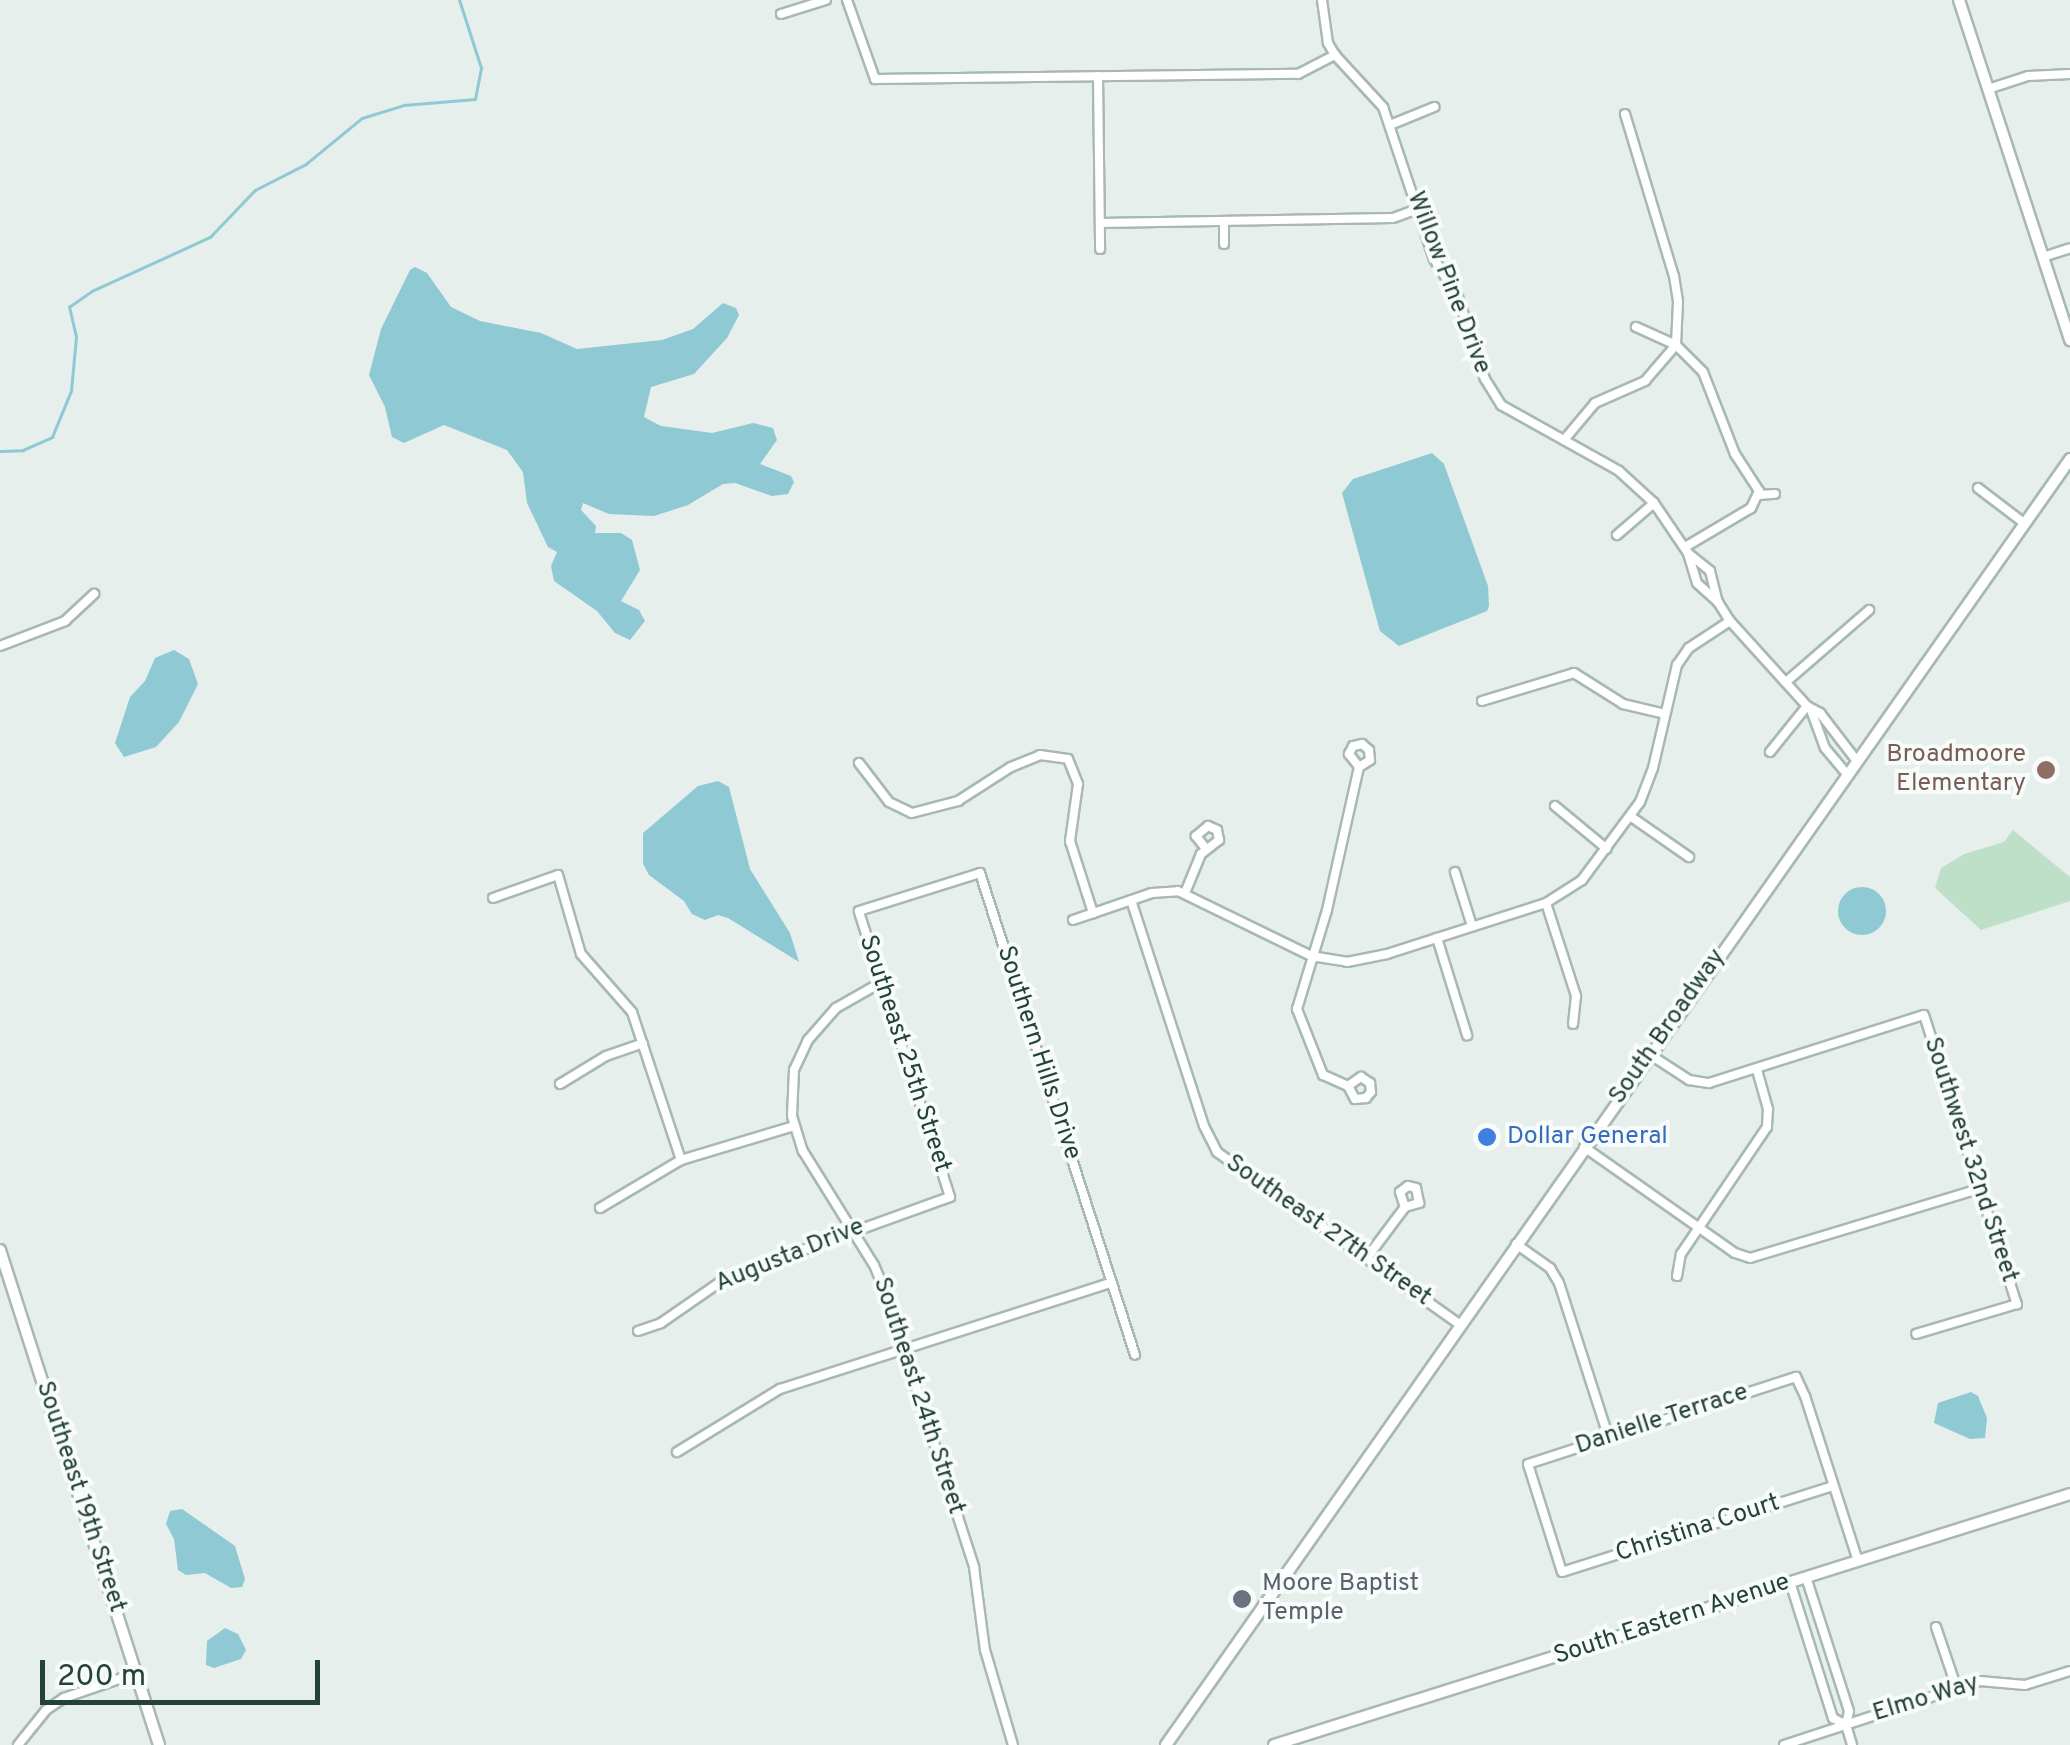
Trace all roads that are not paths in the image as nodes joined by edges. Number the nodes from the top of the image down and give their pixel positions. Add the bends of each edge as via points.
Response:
1 (826, 0) edge
2 (846, 0) edge
3 (1322, 0) edge
4 (1959, 0) edge
5 (781, 14) dead end
6 (1335, 55) junction
7 (2070, 74) edge
8 (1098, 76) junction
9 (1988, 89) junction
10 (1434, 107) dead end
11 (1625, 114) dead end
12 (1390, 125) junction
13 (1418, 209) junction
14 (1224, 221) junction
15 (1100, 223) junction
16 (1224, 244) dead end
17 (2070, 248) edge
18 (1100, 249) dead end
19 (2043, 257) junction
20 (1636, 327) dead end
21 (2070, 340) edge
22 (1676, 345) junction
23 (1564, 440) junction
24 (2070, 459) edge
25 (1978, 488) dead end
26 (1775, 494) dead end
27 (1759, 496) junction
28 (1654, 503) junction
29 (2024, 523) junction
30 (1617, 534) dead end
31 (1687, 550) junction
32 (94, 594) dead end
33 (1718, 602) junction
34 (1869, 610) dead end
35 (1730, 621) junction
36 (0, 646) edge
37 (1786, 682) junction
38 (1482, 701) dead end
39 (1809, 708) junction
40 (1665, 714) junction
41 (1770, 752) dead end
42 (1856, 760) junction
43 (859, 764) dead end
44 (1359, 766) dead end
45 (1846, 774) junction
46 (1554, 806) dead end
47 (1630, 816) junction
48 (1206, 849) dead end
49 (1607, 849) junction
50 (1689, 857) dead end
51 (1455, 872) dead end
52 (1185, 893) junction
53 (493, 898) dead end
54 (1131, 900) junction
55 (1546, 903) junction
56 (858, 911) joint
57 (1093, 913) junction
58 (1072, 920) dead end
59 (1472, 926) junction
60 (1436, 938) junction
61 (1312, 956) junction
62 (880, 983) junction
63 (1573, 1024) dead end
64 (1467, 1035) dead end
65 (643, 1043) junction
66 (1649, 1054) junction
67 (1757, 1070) junction
68 (560, 1084) dead end
69 (1348, 1086) dead end
70 (794, 1126) junction
71 (1584, 1147) junction
72 (681, 1160) junction
73 (1978, 1189) junction
74 (950, 1197) joint
75 (1404, 1207) dead end
76 (600, 1208) dead end
77 (1699, 1228) junction
78 (854, 1232) junction
79 (1516, 1244) junction
80 (0, 1250) edge
81 (1366, 1258) junction
82 (1677, 1276) dead end
83 (1111, 1283) junction
84 (1460, 1325) junction
85 (638, 1332) dead end
86 (1916, 1334) dead end
87 (904, 1350) junction
88 (1135, 1354) dead end
89 (1608, 1436) junction
90 (678, 1452) dead end
91 (1833, 1486) junction
92 (2070, 1494) edge
93 (1858, 1561) junction
94 (1562, 1572) joint
95 (1806, 1577) junction
96 (1790, 1582) junction
97 (1936, 1627) dead end
98 (2070, 1671) edge
99 (136, 1673) junction
100 (1957, 1689) junction
101 (1846, 1725) junction
102 (18, 1745) edge
103 (159, 1745) edge
104 (1013, 1745) edge
105 (1166, 1745) edge
106 (1274, 1745) edge
107 (1784, 1745) edge
108 (1852, 1745) edge

1 - 5 street
2 - 8 street via 875,79
3 - 6 street, Willow Pine Drive
4 - 9 street
6 - 8 street via 1298,74
6 - 12 street, Willow Pine Drive via 1383,107
7 - 9 street via 2028,76
8 - 15 street
9 - 19 street
10 - 12 street
11 - 22 street via 1674,276
12 - 13 street, Willow Pine Drive
13 - 14 street via 1393,218
13 - 23 street, Willow Pine Drive via 1434,258 1458,297 1484,380 1514,416
14 - 15 street
14 - 16 street
15 - 18 street
17 - 19 street
19 - 21 street
20 - 22 street
22 - 23 street via 1644,381 1595,402
22 - 27 street via 1703,372 1726,436
23 - 28 street, Willow Pine Drive via 1620,471
24 - 29 street, South Broadway
25 - 29 street
26 - 27 street
27 - 31 street
28 - 30 street
28 - 31 street, Willow Pine Drive
29 - 42 street, South Broadway
31 - 33 street, Willow Pine Drive via 1697,583
31 - 33 street, Willow Pine Drive via 1710,571
32 - 36 street via 72,616
33 - 35 street, Willow Pine Drive
34 - 37 street
35 - 37 street, Willow Pine Drive
35 - 40 street via 1682,657
37 - 39 street, Willow Pine Drive
38 - 40 street via 1574,672 1623,704
39 - 41 street
39 - 42 street, Willow Pine Drive
39 - 45 street, Willow Pine Drive via 1825,748
40 - 47 street via 1648,786
42 - 45 street, South Broadway
43 - 57 street via 888,802 912,812 958,800 1040,756 1068,759 1078,784 1070,842
44 - 61 street
45 - 66 street, South Broadway
46 - 49 street
47 - 49 street
47 - 50 street
48 - 52 street
49 - 55 street via 1582,880
51 - 59 street
52 - 54 street via 1164,890
52 - 61 street
53 - 65 street via 558,875 581,954 625,1002
54 - 57 street
54 - 81 street, Southeast 27th Street via 1214,1146
55 - 59 street
55 - 63 street via 1576,996
56 - 62 street, Southeast 25th Street
56 - 83 street, Southern Hills Drive via 980,873
57 - 58 street
59 - 60 street
60 - 61 street via 1366,960
60 - 64 street
61 - 69 street via 1298,1014 1322,1075
62 - 70 street, Southeast 24th Street via 850,997 808,1040 794,1070
62 - 74 street, Southeast 25th Street
65 - 68 street
65 - 72 street
66 - 67 street via 1698,1083
66 - 71 street, South Broadway
67 - 73 street, Southwest 32nd Street via 1924,1015
67 - 77 street via 1767,1127
70 - 72 street
70 - 78 street, Southeast 24th Street via 802,1151
71 - 77 street
71 - 79 street, South Broadway
72 - 76 street
73 - 77 street via 1758,1257 1735,1253
73 - 86 street, Southwest 32nd Street via 2017,1304
74 - 78 street, Augusta Drive
75 - 81 street
77 - 82 street via 1681,1254
78 - 85 street, Augusta Drive via 726,1278
78 - 87 street, Southeast 24th Street via 880,1277
79 - 84 street, South Broadway
79 - 89 street via 1550,1268 1559,1283
80 - 99 street, Southeast 19th Street
81 - 84 street, Southeast 27th Street
83 - 87 street
83 - 88 street, Southern Hills Drive
84 - 105 street, South Broadway
87 - 90 street via 766,1394
87 - 104 street, Southeast 24th Street via 974,1567 985,1650
89 - 91 street, Danielle Terrace via 1796,1377
89 - 94 street, Danielle Terrace via 1528,1464
91 - 93 street
91 - 94 street, Christina Court
92 - 93 street, South Eastern Avenue
93 - 95 street, South Eastern Avenue
95 - 96 street, South Eastern Avenue
95 - 101 street via 1849,1711
96 - 101 street via 1834,1718
96 - 106 street, South Eastern Avenue
97 - 100 street
98 - 100 street, Elmo Way via 2025,1684 1989,1680
99 - 102 street via 64,1698
99 - 103 street, Southeast 19th Street
100 - 101 street, Elmo Way
101 - 107 street, Elmo Way
101 - 108 street

